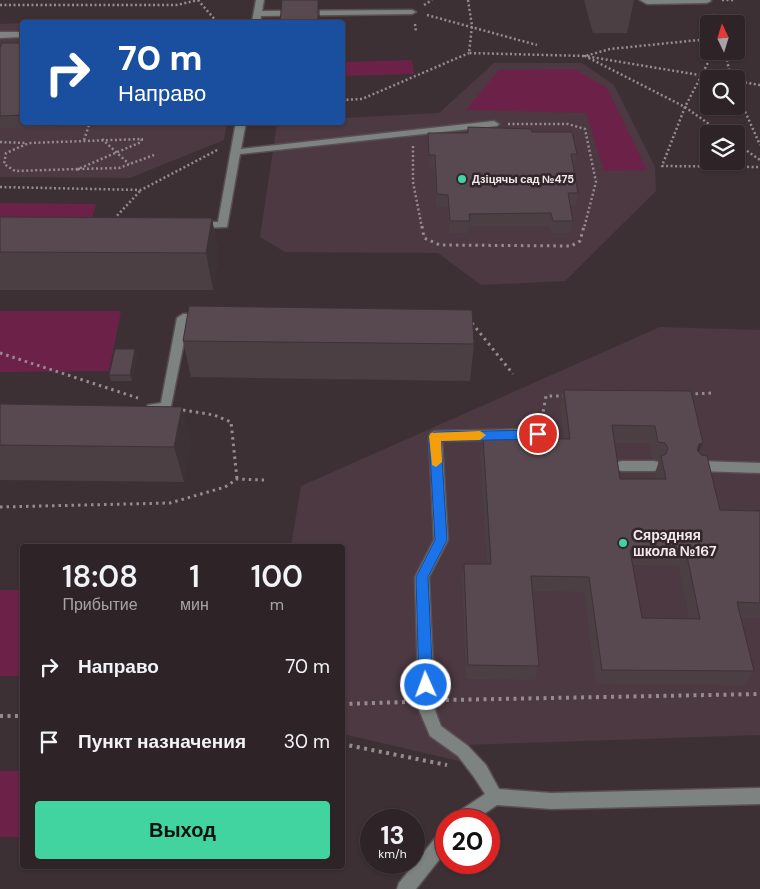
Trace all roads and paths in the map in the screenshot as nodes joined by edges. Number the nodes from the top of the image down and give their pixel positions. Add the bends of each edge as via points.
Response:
1 (198, 0) edge
2 (260, 0) edge
3 (468, 0) edge
4 (644, 0) edge
5 (707, 1) edge
6 (0, 5) edge
7 (412, 12) joint
8 (257, 18) edge
9 (215, 20) edge
10 (472, 26) junction
11 (0, 35) edge
12 (20, 35) edge
13 (700, 40) edge
14 (536, 45) dead end
15 (469, 53) junction
16 (584, 56) junction
17 (700, 74) edge
18 (700, 79) edge
19 (745, 82) edge
20 (760, 85) edge
21 (345, 100) edge
22 (684, 107) junction
23 (745, 112) edge
24 (494, 124) joint
25 (89, 125) edge
26 (240, 125) edge
27 (710, 125) edge
28 (413, 133) junction
29 (102, 139) junction
30 (238, 139) junction
31 (84, 140) junction
32 (0, 142) edge
33 (29, 143) junction
34 (760, 145) edge
35 (745, 149) edge
36 (116, 152) junction
37 (236, 152) junction
38 (154, 155) dead end
39 (760, 160) edge
40 (129, 164) junction
41 (760, 167) edge
42 (76, 170) junction
43 (0, 187) edge
44 (141, 190) junction
45 (108, 226) edge
46 (186, 226) edge
47 (212, 318) edge
48 (470, 322) edge
49 (0, 353) edge
50 (513, 374) dead end
51 (714, 393) dead end
52 (684, 394) edge
53 (566, 396) edge
54 (140, 408) edge
55 (166, 408) junction
56 (538, 434) joint
57 (622, 466) dead end
58 (654, 466) dead end
59 (698, 466) edge
60 (760, 468) edge
61 (238, 478) junction
62 (264, 480) dead end
63 (0, 507) edge
64 (760, 694) edge
65 (427, 701) junction
66 (345, 704) edge
67 (0, 716) edge
68 (20, 716) edge
69 (345, 745) edge
70 (480, 771) junction
71 (760, 796) edge
72 (495, 797) junction
73 (477, 809) edge
74 (435, 851) edge
75 (404, 889) edge

1 - 6 path via 177,5
1 - 9 path
2 - 8 lane
3 - 10 path
4 - 5 lane
7 - 8 lane
7 - 10 path
10 - 14 path
10 - 15 path
11 - 12 lane
13 - 16 path via 610,49
15 - 16 path
15 - 21 path via 362,99
16 - 17 path
16 - 22 path
18 - 22 path
19 - 20 path
22 - 27 path
22 - 41 path via 662,166
23 - 34 path
24 - 28 lane
24 - 28 path via 568,124 585,129 596,182 580,241 571,246 440,244 424,238 414,182
25 - 31 path
26 - 30 lane
28 - 37 lane
29 - 31 path
29 - 36 path
29 - 36 path via 142,139
30 - 37 lane
30 - 44 path
31 - 33 path
32 - 33 path
33 - 42 path via 6,153 4,164 16,171
35 - 39 path
36 - 40 path
36 - 42 path
37 - 46 lane via 223,225
38 - 40 path
40 - 42 path via 119,168
43 - 44 path
44 - 45 path
47 - 55 lane via 183,318
48 - 50 path
49 - 55 path
51 - 52 path
53 - 56 path via 546,396
54 - 55 lane
55 - 61 path via 214,415 231,422
56 - 65 lane via 435,436 441,540 422,577
57 - 58 lane
59 - 60 lane
61 - 62 path
61 - 63 path via 225,487 170,503
64 - 65 path
65 - 66 path
65 - 70 lane via 435,731 463,751
67 - 68 path
69 - 70 path
70 - 72 lane
71 - 72 lane via 551,801
72 - 73 lane
74 - 75 lane

